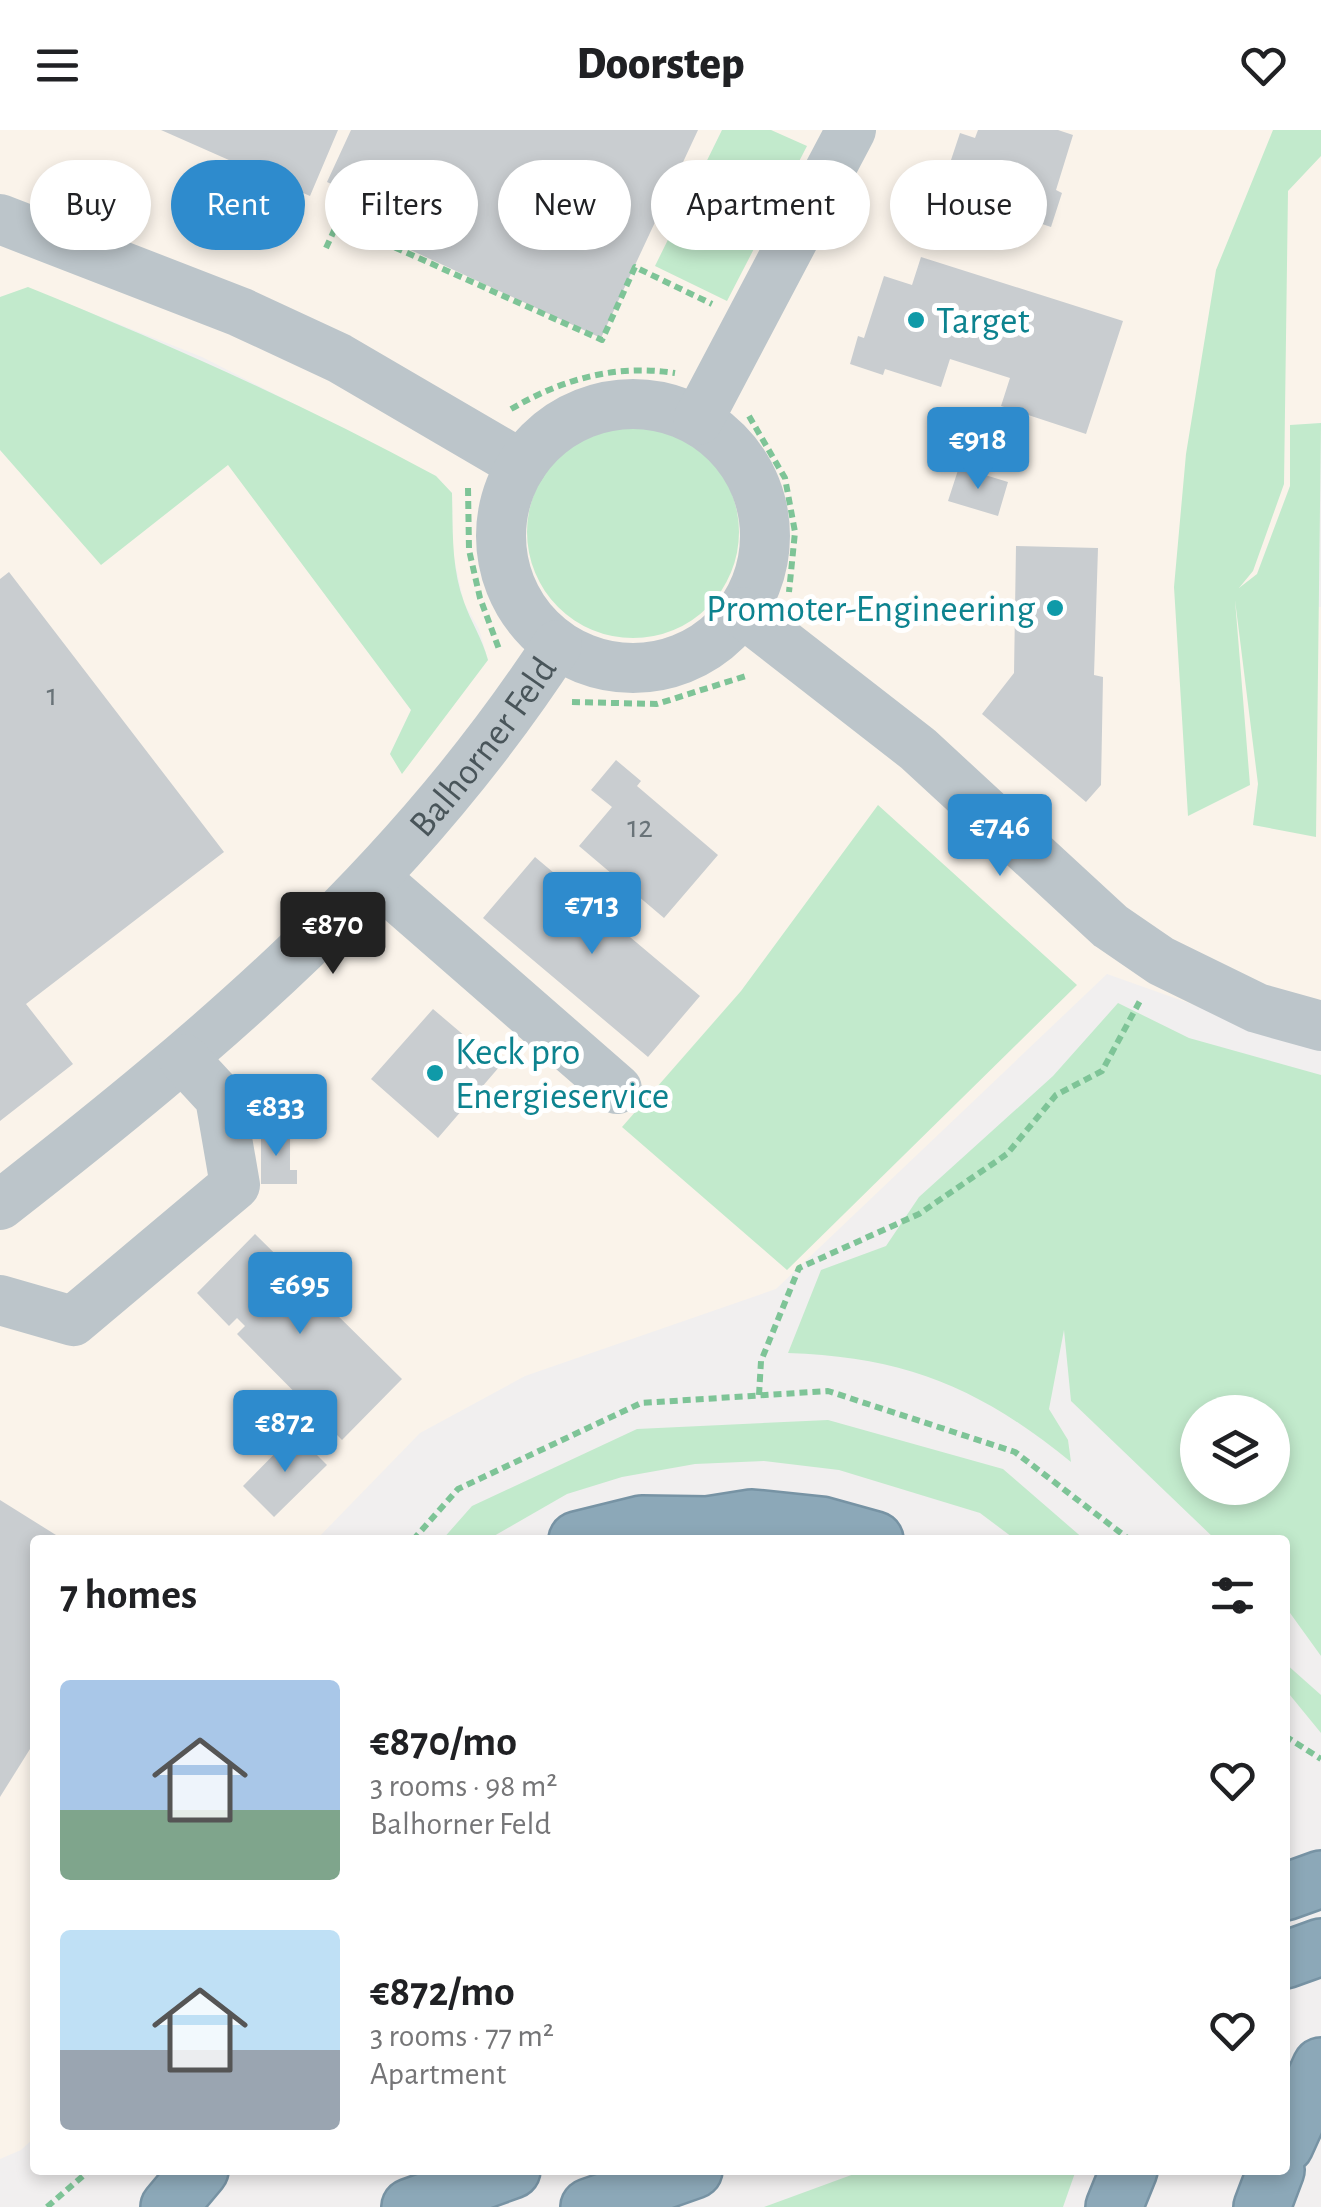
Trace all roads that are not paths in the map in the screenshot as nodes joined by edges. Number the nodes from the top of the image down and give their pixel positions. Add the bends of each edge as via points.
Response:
1 (836, 135) edge
2 (0, 219) edge
3 (709, 399) junction
4 (522, 465) junction
5 (742, 612) junction
6 (556, 644) junction
7 (376, 879) junction
8 (1321, 1026) edge
9 (184, 1059) junction
10 (618, 1088) dead end
11 (0, 1205) edge
12 (0, 1300) edge
13 (692, 1533) edge
14 (597, 1535) edge
15 (856, 1535) edge
16 (1321, 1878) edge
17 (1290, 1890) edge
18 (1321, 1947) edge
19 (1290, 1958) edge
20 (1321, 2066) edge
21 (1290, 2134) edge
22 (196, 2175) edge
23 (498, 2175) edge
24 (680, 2175) edge
25 (1274, 2175) edge
26 (169, 2207) edge
27 (410, 2207) edge
28 (589, 2207) edge
29 (1262, 2207) edge

1 - 3 street
2 - 4 street via 240,312 339,358
3 - 4 street, Balhorner Feld via 620,404 582,414 548,435
3 - 5 street, Balhorner Feld via 756,485 766,528 761,572
4 - 6 street, Balhorner Feld via 505,501 500,542 508,581 528,616
5 - 6 street, Balhorner Feld via 714,642 636,669 594,663
5 - 8 street via 918,749 1110,926 1161,961 1257,1008
6 - 7 street, Balhorner Feld via 512,676
7 - 9 street, Balhorner Feld
7 - 10 street
9 - 11 street, Balhorner Feld
9 - 12 street via 220,1098 235,1185 73,1322
13 - 14 highway via 642,1524
13 - 15 highway via 752,1518
16 - 17 highway
18 - 19 highway
20 - 21 highway
22 - 26 highway
23 - 27 highway
24 - 28 highway
25 - 29 highway

